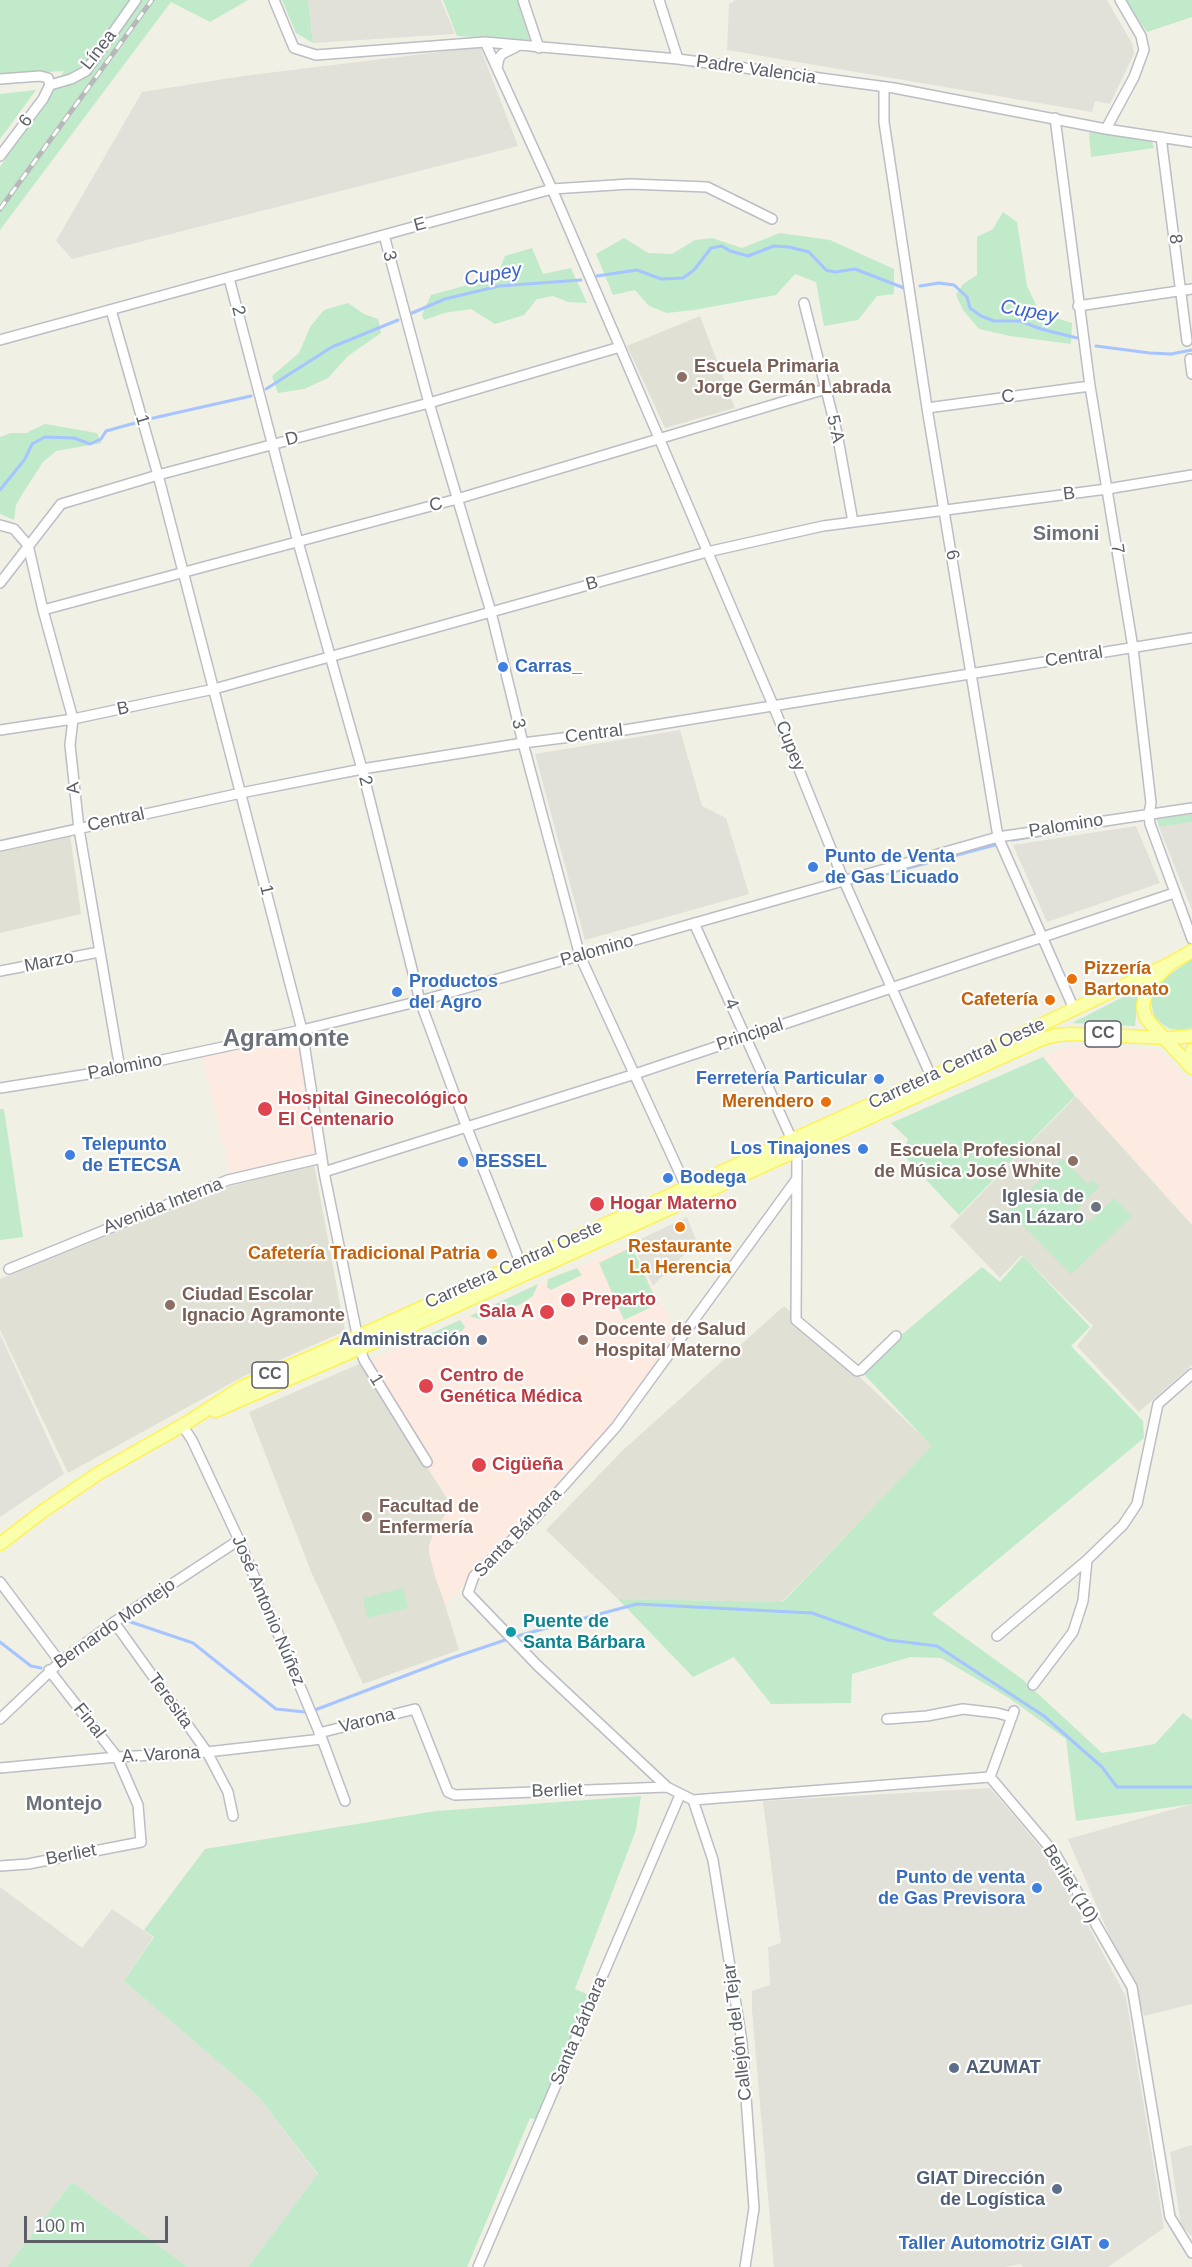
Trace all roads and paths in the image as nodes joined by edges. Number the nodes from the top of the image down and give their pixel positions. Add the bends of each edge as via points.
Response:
1 (136, 0) edge
2 (274, 0) edge
3 (523, 0) edge
4 (659, 0) edge
5 (1120, 0) edge
6 (485, 42) junction
7 (518, 46) junction
8 (538, 48) junction
9 (678, 59) junction
10 (497, 68) junction
11 (0, 79) edge
12 (50, 85) junction
13 (884, 87) junction
14 (1055, 118) junction
15 (1106, 129) junction
16 (1161, 137) junction
17 (1192, 142) edge
18 (0, 156) edge
19 (552, 189) junction
20 (772, 219) dead end
21 (384, 235) junction
22 (230, 278) junction
23 (1192, 289) edge
24 (1180, 290) junction
25 (804, 303) dead end
26 (1078, 306) junction
27 (111, 310) junction
28 (0, 340) edge
29 (1187, 341) dead end
30 (620, 347) junction
31 (1190, 359) dead end
32 (1192, 374) edge
33 (1090, 386) junction
34 (826, 389) junction
35 (429, 403) junction
36 (927, 408) junction
37 (659, 438) junction
38 (272, 445) junction
39 (1192, 475) edge
40 (158, 476) junction
41 (1107, 489) junction
42 (457, 499) junction
43 (944, 509) junction
44 (853, 522) junction
45 (0, 525) edge
46 (298, 542) junction
47 (28, 545) junction
48 (707, 552) junction
49 (183, 572) junction
50 (0, 583) edge
51 (42, 610) junction
52 (491, 612) junction
53 (1192, 638) edge
54 (1133, 648) junction
55 (330, 657) junction
56 (972, 673) junction
57 (214, 688) junction
58 (773, 705) junction
59 (73, 719) junction
60 (0, 730) edge
61 (523, 743) junction
62 (362, 769) junction
63 (241, 793) junction
64 (1192, 808) edge
65 (1149, 813) junction
66 (78, 829) junction
67 (998, 837) junction
68 (0, 846) edge
69 (844, 881) junction
70 (1174, 892) junction
71 (694, 923) junction
72 (1042, 936) junction
73 (1192, 939) edge
74 (1192, 951) edge
75 (99, 952) junction
76 (580, 956) junction
77 (1171, 963) junction
78 (0, 971) edge
79 (890, 989) junction
80 (420, 1001) junction
81 (1143, 1007) junction
82 (1074, 1009) junction
83 (302, 1030) junction
84 (1139, 1036) junction
85 (1192, 1036) edge
86 (746, 1037) junction
87 (1164, 1038) junction
88 (1192, 1050) edge
89 (1192, 1062) edge
90 (1192, 1068) edge
91 (120, 1069) junction
92 (635, 1074) junction
93 (933, 1082) junction
94 (0, 1088) edge
95 (467, 1128) junction
96 (795, 1145) junction
97 (322, 1158) junction
98 (324, 1172) junction
99 (796, 1180) junction
100 (689, 1193) junction
101 (9, 1269) dead end
102 (523, 1269) junction
103 (896, 1336) dead end
104 (359, 1343) junction
105 (1192, 1374) edge
106 (185, 1423) junction
107 (427, 1462) dead end
108 (239, 1540) junction
109 (0, 1544) edge
110 (1087, 1560) junction
111 (0, 1582) edge
112 (114, 1623) junction
113 (997, 1636) dead end
114 (60, 1662) junction
115 (49, 1670) junction
116 (1033, 1685) dead end
117 (0, 1719) edge
118 (887, 1719) dead end
119 (320, 1736) junction
120 (207, 1752) junction
121 (117, 1757) junction
122 (0, 1759) edge
123 (3, 1768) edge
124 (990, 1777) junction
125 (667, 1787) junction
126 (448, 1792) joint
127 (680, 1795) junction
128 (693, 1800) junction
129 (345, 1801) dead end
130 (232, 1816) dead end
131 (141, 1842) joint
132 (0, 1866) edge
133 (1192, 2253) edge
134 (478, 2267) edge
135 (745, 2267) edge

1 - 12 street, Línea via 86,71
2 - 6 street, Padre Valencia via 294,48 316,55
3 - 8 street
4 - 9 street
5 - 15 street via 1141,36 1144,50
6 - 7 street, Padre Valencia
6 - 10 street, Cupey
7 - 8 street, Padre Valencia
7 - 10 street via 502,54
8 - 9 street, Padre Valencia
9 - 13 street, Padre Valencia
10 - 19 street, Cupey
11 - 12 street via 40,76 48,78
12 - 18 street, 6
13 - 14 street, Padre Valencia
13 - 36 street, 6 via 884,122
14 - 15 street, Padre Valencia
14 - 26 street, 7
15 - 16 street, Padre Valencia
16 - 17 street, Padre Valencia
16 - 24 street, 8
19 - 20 street, E via 630,184 706,187
19 - 21 street, E
19 - 30 street, Cupey
21 - 22 street, E
21 - 35 street, 3
22 - 27 street, E
22 - 38 street, 2
23 - 24 street
24 - 26 street
24 - 29 street, 8
25 - 34 street, 5-A
26 - 33 street, 7
27 - 28 street, E
27 - 40 street, 1
30 - 35 street, D
30 - 37 street, Cupey
31 - 32 street
33 - 36 street, C
33 - 41 street, 7
34 - 37 street, C
34 - 44 street, 5-A
35 - 38 street, D
35 - 42 street, 3
36 - 43 street, 6
37 - 42 street, C
37 - 48 street, Cupey
38 - 40 street, D
38 - 46 street, 2
39 - 41 street, B
40 - 47 street, D via 61,504
40 - 49 street, 1
41 - 43 street, B
41 - 54 street, 7
42 - 46 street, C
42 - 52 street, 3
43 - 44 street, B
43 - 56 street, 6
44 - 48 street, B
45 - 47 street via 14,529
46 - 49 street, C
46 - 55 street, 2
47 - 50 street, D
47 - 51 street, A
48 - 52 street, B
48 - 58 street, Cupey
49 - 51 street, C
49 - 57 street, 1
51 - 59 street, A
52 - 55 street, B
52 - 61 street, 3
53 - 54 street, Central
54 - 56 street, Central
54 - 65 street, 7
55 - 57 street, B
55 - 62 street, 2
56 - 58 street, Central
56 - 67 street, 6
57 - 59 street, B
57 - 63 street, 1
58 - 61 street, Central
58 - 69 street, Cupey
59 - 60 street, B
59 - 66 street, A via 70,745
61 - 62 street, Central
61 - 76 street, 3
62 - 63 street, Central
62 - 80 street, 2
63 - 66 street, Central
63 - 83 street, 1
64 - 65 street, Palomino
65 - 67 street, Palomino
65 - 70 street, 7 via 1152,833
66 - 68 street, Central
66 - 75 street, A
67 - 69 street, Palomino
67 - 72 street, 6
69 - 71 street, Palomino
69 - 79 street, Cupey
70 - 72 street, Principal
70 - 73 street, 7
71 - 76 street, Palomino
71 - 86 street, 4
72 - 79 street, Principal
72 - 82 street, 6
74 - 77 main road, CC
75 - 78 street, Marzo
75 - 91 street, A
76 - 80 street, Palomino
76 - 92 street, 3
77 - 81 main road, CC via 1153,981
77 - 82 main road, Carretera Central Oeste / CC
79 - 86 street, Principal
79 - 93 street, Cupey
80 - 83 street, Palomino
80 - 95 street, 2
81 - 84 main road
81 - 87 main road, CC via 1146,1018
82 - 93 main road, Carretera Central Oeste / CC
83 - 91 street, Palomino
83 - 97 street, 1
84 - 87 main road, Carretera Central Oeste / CC
84 - 93 main road, Carretera Central Oeste / CC via 1057,1035
85 - 87 main road, CC
86 - 92 street, Principal
86 - 96 street, 4
87 - 90 main road
88 - 89 main road
91 - 94 street, Palomino
92 - 95 street, Principal
92 - 100 street, 3
93 - 96 main road, Carretera Central Oeste / CC
95 - 98 street, Principal
95 - 102 street, 2
96 - 99 street
96 - 100 main road, Carretera Central Oeste / CC
97 - 98 street, 1
97 - 101 street, Avenida Interna via 228,1180
98 - 104 street, 1
99 - 103 street via 796,1320 857,1371
99 - 125 street, Santa Bárbara via 616,1428 534,1519 474,1576 468,1593
100 - 102 main road, Carretera Central Oeste / CC
102 - 104 main road, Carretera Central Oeste / CC
104 - 106 main road, Carretera Central Oeste / CC
104 - 107 street, 1 via 364,1360
105 - 110 street via 1158,1404 1137,1504 1123,1525
106 - 108 street, José Antonio Núñez
106 - 109 main road, Carretera Central Oeste / CC via 99,1473
108 - 112 street, Bernardo Montejo
108 - 119 street, José Antonio Núñez
110 - 113 street
110 - 116 street via 1083,1601 1073,1632
111 - 114 street
112 - 114 street, Bernardo Montejo
112 - 120 street, Teresita
114 - 115 street, Bernardo Montejo
115 - 117 street, Bernardo Montejo
115 - 121 street, Final
118 - 124 street via 963,1709 1013,1714
119 - 120 street, A. Varona
119 - 126 street, Varona via 415,1709
119 - 129 street, José Antonio Núñez
120 - 121 street, A. Varona
120 - 130 street, Teresita via 228,1792
121 - 123 street, A. Varona
121 - 131 street, Final via 138,1806
122 - 123 street
124 - 128 street
124 - 133 street, Berliet (10) via 1056,1855 1132,1987 1170,2217
125 - 126 street, Berliet via 455,1795
125 - 127 street, Santa Bárbara
127 - 128 street, Santa Bárbara
127 - 134 street, Santa Bárbara
128 - 135 street, Callejón del Tejar via 713,1860 742,2042 754,2208
131 - 132 street, Berliet

